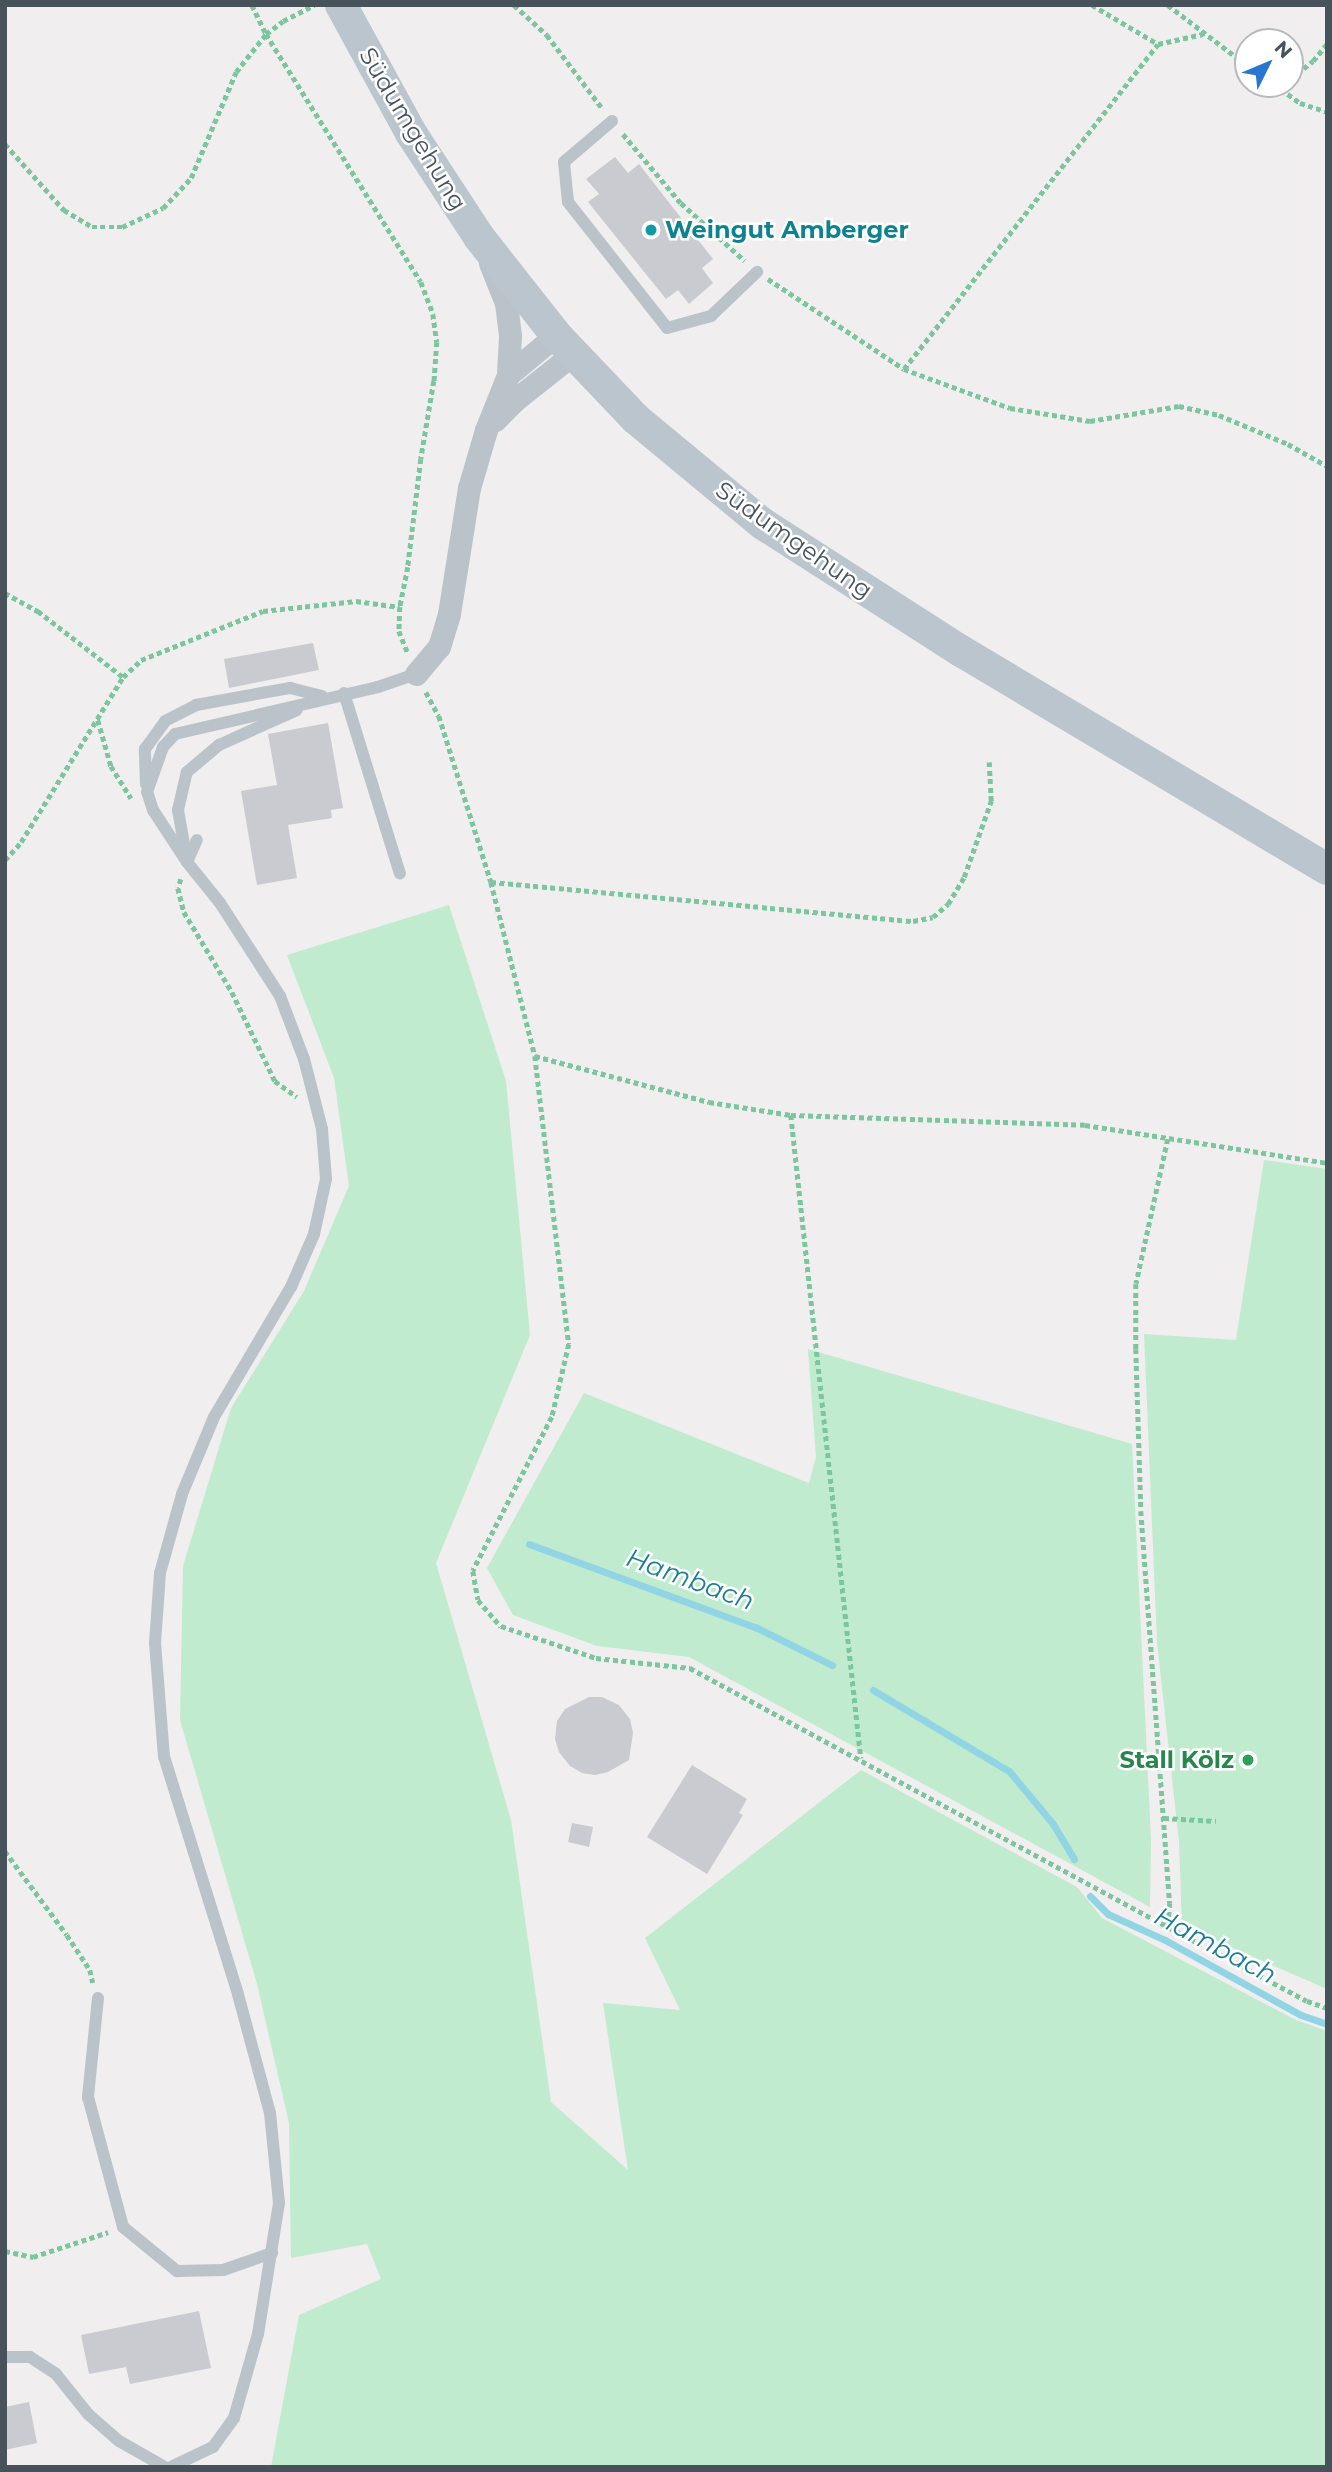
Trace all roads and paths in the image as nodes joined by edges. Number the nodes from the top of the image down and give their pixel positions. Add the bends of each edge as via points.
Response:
1 (251, 5) edge
2 (314, 5) edge
3 (341, 5) edge
4 (514, 5) edge
5 (1092, 5) edge
6 (1168, 5) edge
7 (267, 34) junction
8 (1203, 34) junction
9 (1158, 44) junction
10 (1327, 44) edge
11 (1234, 56) edge
12 (1304, 68) edge
13 (1294, 98) edge
14 (1327, 111) edge
15 (612, 121) junction
16 (5, 144) edge
17 (479, 237) junction
18 (757, 272) junction
19 (565, 344) junction
20 (904, 369) junction
21 (508, 376) junction
22 (486, 430) junction
23 (1327, 466) edge
24 (5, 593) edge
25 (400, 607) junction
26 (416, 674) junction
27 (123, 677) junction
28 (344, 694) junction
29 (326, 697) junction
30 (98, 719) junction
31 (989, 762) dead end
32 (147, 792) junction
33 (153, 810) junction
34 (197, 840) dead end
35 (5, 860) edge
36 (187, 862) junction
37 (1327, 869) edge
38 (400, 874) dead end
39 (491, 882) junction
40 (535, 1056) junction
41 (316, 1104) junction
42 (791, 1115) junction
43 (1168, 1139) junction
44 (1327, 1163) edge
45 (861, 1759) junction
46 (1164, 1818) junction
47 (1216, 1821) dead end
48 (5, 1851) edge
49 (1168, 1927) junction
50 (98, 1998) joint
51 (1327, 2008) edge
52 (123, 2227) junction
53 (5, 2251) edge
54 (272, 2253) junction
55 (5, 2357) edge
56 (165, 2467) edge
57 (171, 2467) edge

1 - 7 path
2 - 7 path
3 - 17 main road, Südumgehung via 411,133
4 - 15 path via 547,35
5 - 9 path
6 - 8 path
7 - 16 path via 236,72 191,178 163,208 122,227 92,227 64,211
7 - 25 path via 421,282 433,314 437,342 434,381
8 - 9 path
8 - 11 path
9 - 20 path
10 - 12 path
13 - 14 path
15 - 18 path via 681,203
15 - 18 lane via 564,162 569,202 667,328 711,316
17 - 19 main road, Südumgehung
17 - 21 street via 506,303
18 - 20 path
19 - 21 street
19 - 22 street
19 - 37 main road, Südumgehung via 636,419 762,524 961,651
20 - 23 path via 1010,408 1090,421 1179,406 1219,415
21 - 22 street
22 - 26 street via 469,488 449,614 439,647
24 - 27 path via 38,611
25 - 26 path via 399,631
25 - 27 path via 356,601 263,611 141,660
26 - 28 lane
26 - 39 path via 439,716
27 - 30 path
28 - 29 lane
28 - 38 lane
29 - 32 lane via 175,734 163,747
29 - 32 lane via 290,688 196,705 165,721 145,748
29 - 36 lane via 219,745 187,772 178,810
30 - 33 path via 111,766 128,796
30 - 35 path
31 - 39 path via 990,801 968,864 948,904 933,918 913,921
32 - 33 lane
33 - 36 lane
34 - 36 lane
36 - 41 lane via 225,900 280,996
36 - 41 path via 178,888 184,912 232,992 275,1081 291,1094
39 - 40 path
40 - 42 path via 709,1102
40 - 45 path via 569,1344 552,1417 473,1571 478,1600 501,1626 596,1658 690,1668
41 - 54 lane via 326,1179 314,1234 291,1287 214,1417 182,1493 160,1573 155,1643 164,1757 270,2113 279,2203
42 - 43 path via 1085,1125
42 - 45 path
43 - 44 path
43 - 46 path via 1136,1284 1141,1511
45 - 49 path
46 - 47 path
46 - 49 path
48 - 50 path via 90,1970
49 - 51 path
50 - 52 lane via 88,2097
52 - 53 path via 33,2257
52 - 54 lane via 177,2271 223,2270
54 - 57 lane via 258,2334 234,2418 213,2447
55 - 56 lane via 30,2357 56,2374 88,2414 119,2441

